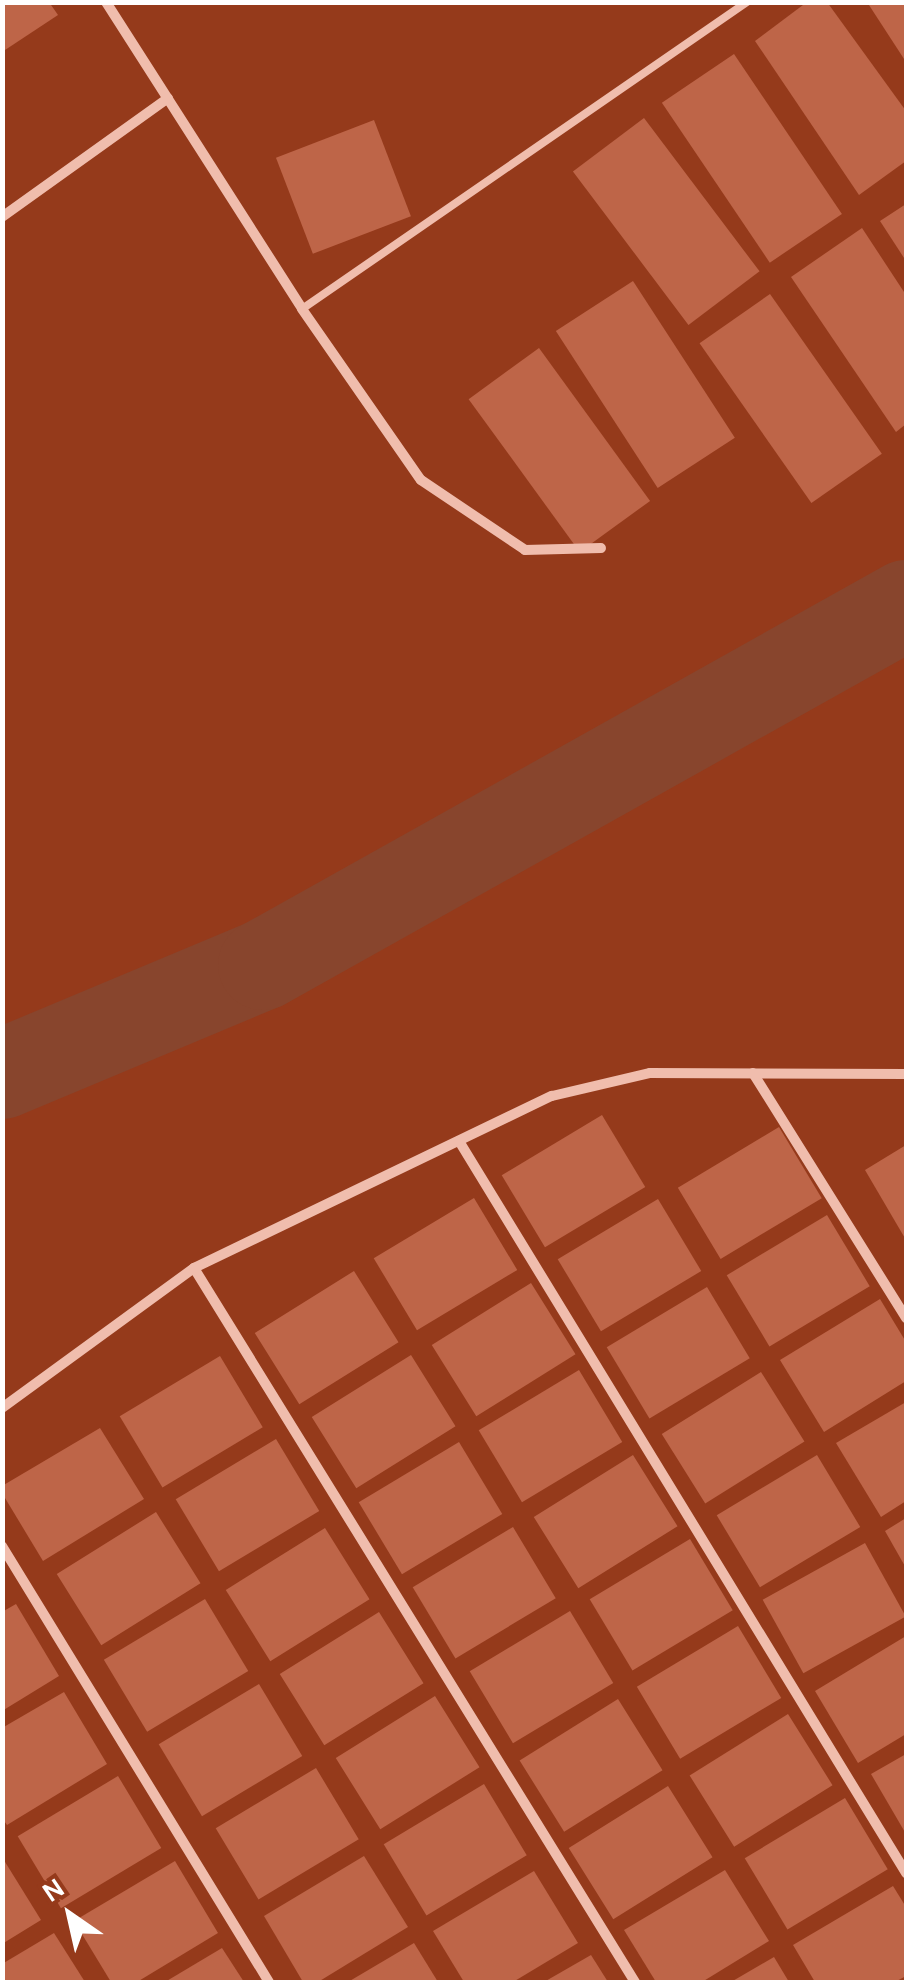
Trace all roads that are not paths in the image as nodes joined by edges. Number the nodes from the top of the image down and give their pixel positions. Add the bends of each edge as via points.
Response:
1 (106, 2) edge
2 (747, 2) edge
3 (168, 98) junction
4 (2, 217) edge
5 (302, 309) junction
6 (601, 548) dead end
7 (752, 1073) junction
8 (906, 1074) edge
9 (459, 1140) junction
10 (194, 1268) junction
11 (906, 1318) edge
12 (2, 1408) edge
13 (2, 1546) edge
14 (906, 1873) edge
15 (270, 1982) edge
16 (635, 1982) edge

1 - 3 street
2 - 5 lane
3 - 4 street
3 - 5 street
5 - 6 street via 421,480 526,550
7 - 8 street
7 - 9 street via 650,1073 552,1096
7 - 11 street
9 - 10 street
9 - 14 street
10 - 12 street
10 - 16 street
13 - 15 street

